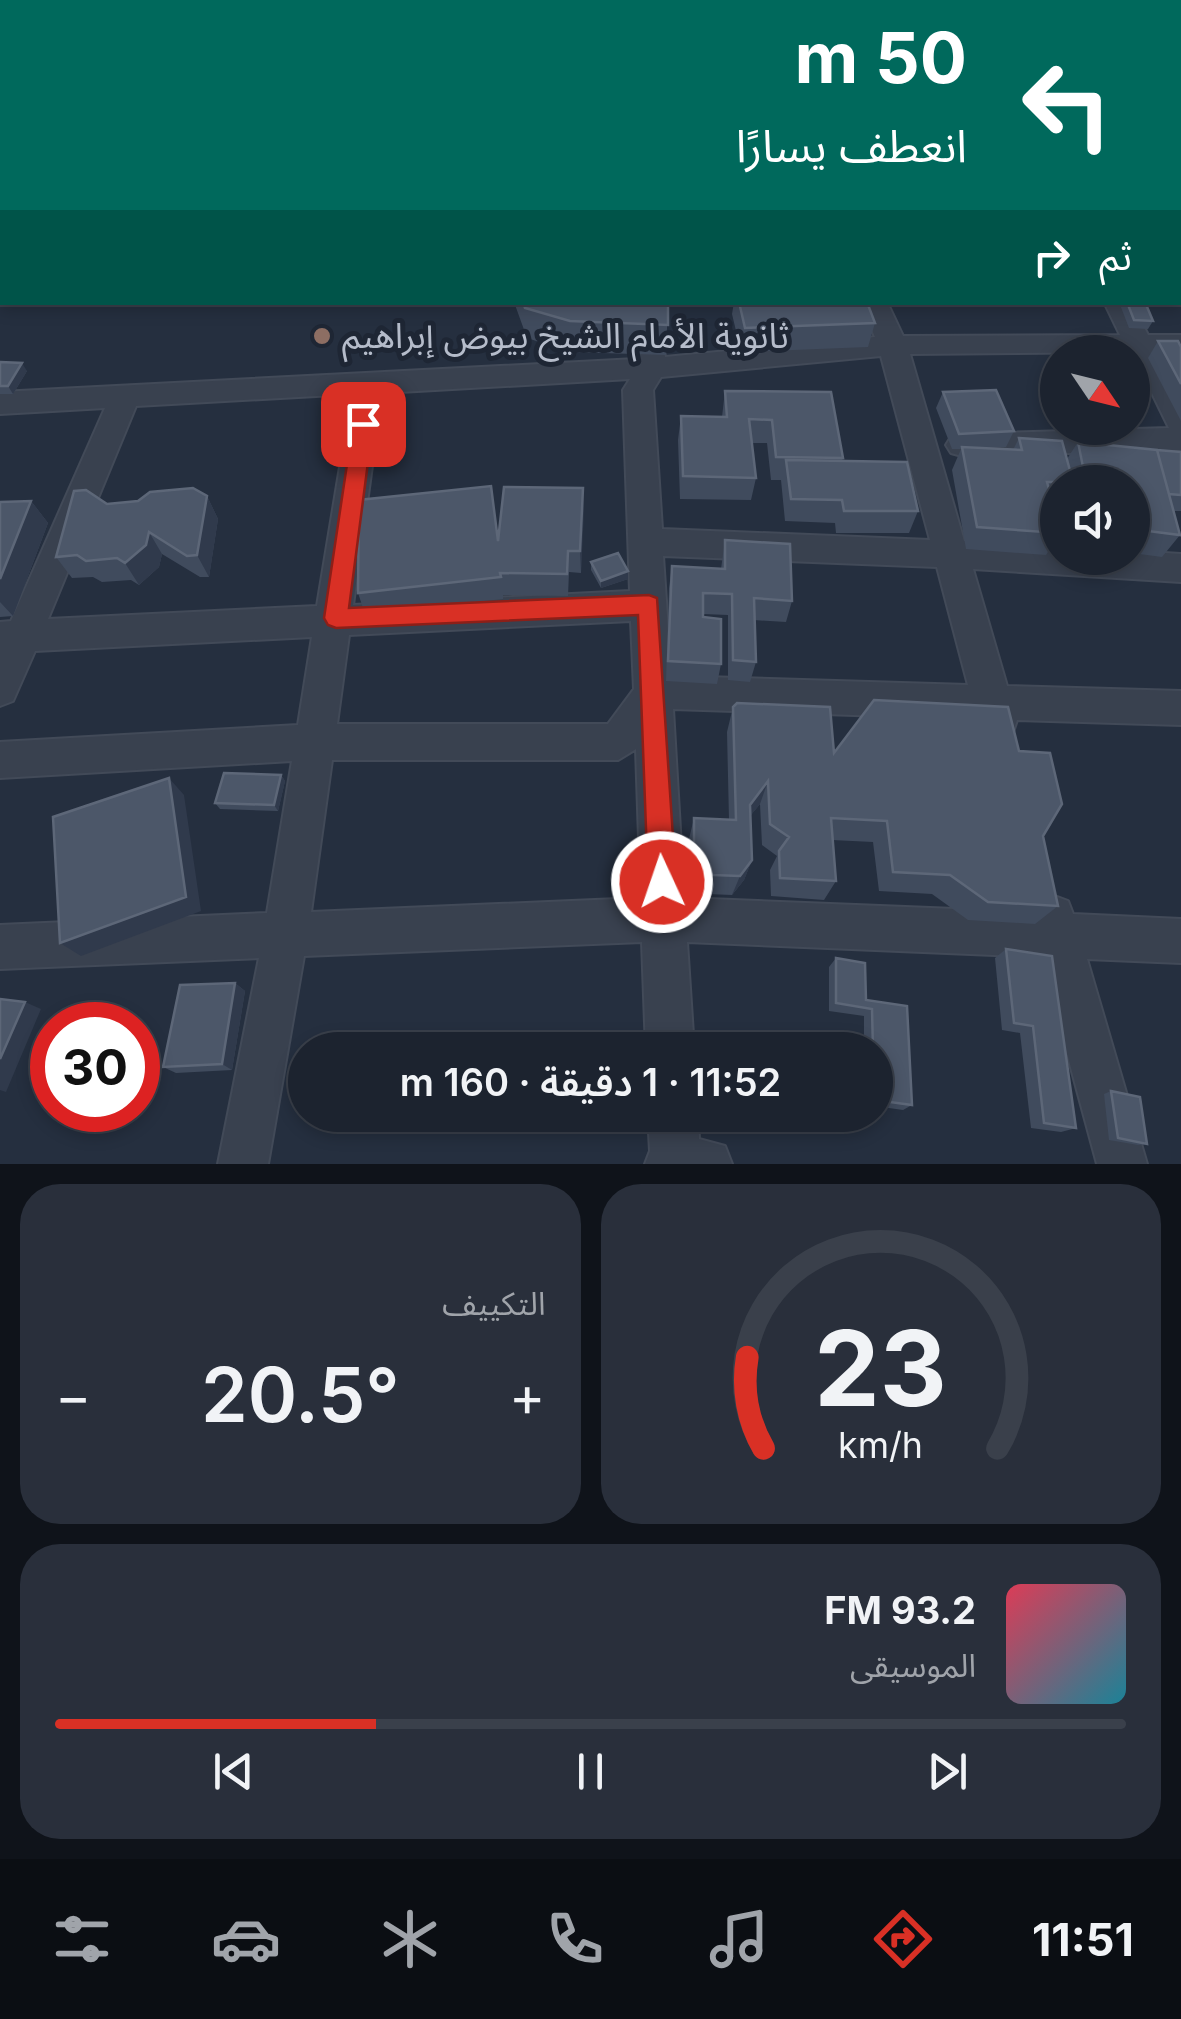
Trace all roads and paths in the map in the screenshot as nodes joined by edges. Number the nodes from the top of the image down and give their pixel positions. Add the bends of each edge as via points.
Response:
1 (642, 305) edge
2 (873, 305) edge
3 (1119, 305) edge
4 (1134, 335) edge
5 (1040, 344) edge
6 (1150, 344) edge
7 (1181, 344) edge
8 (893, 345) junction
9 (1150, 364) edge
10 (652, 368) junction
11 (368, 385) junction
12 (124, 399) junction
13 (0, 403) edge
14 (1181, 422) edge
15 (1181, 438) edge
16 (921, 446) junction
17 (646, 542) junction
18 (951, 554) junction
19 (1181, 568) edge
20 (649, 605) junction
21 (336, 618) junction
22 (11, 636) edge
23 (0, 689) edge
24 (653, 692) junction
25 (992, 701) junction
26 (1181, 708) edge
27 (316, 742) junction
28 (1007, 755) edge
29 (0, 760) edge
30 (1042, 882) edge
31 (664, 920) junction
32 (286, 932) junction
33 (1058, 936) junction
34 (1181, 941) edge
35 (0, 948) edge
36 (669, 1032) edge
37 (673, 1132) edge
38 (244, 1164) edge
39 (674, 1164) edge
40 (707, 1164) edge
41 (1122, 1164) edge

1 - 10 street
2 - 8 street
3 - 4 street
5 - 8 street
6 - 7 street
8 - 10 street
8 - 16 street
9 - 14 street
10 - 11 street
10 - 17 street via 638,390
11 - 12 street
11 - 21 street
12 - 13 street
12 - 22 street
15 - 16 street
16 - 18 street
17 - 18 street
17 - 20 street
18 - 19 street
18 - 25 street
20 - 21 street
20 - 24 street
21 - 22 street
21 - 27 street
22 - 23 street
24 - 25 street
24 - 27 street via 618,742
24 - 31 street
25 - 26 street
25 - 28 street
27 - 29 street
27 - 32 street
30 - 33 street
31 - 32 street
31 - 33 street
31 - 36 street
32 - 35 street
32 - 38 street
33 - 34 street
33 - 41 street
37 - 39 street
39 - 40 street

